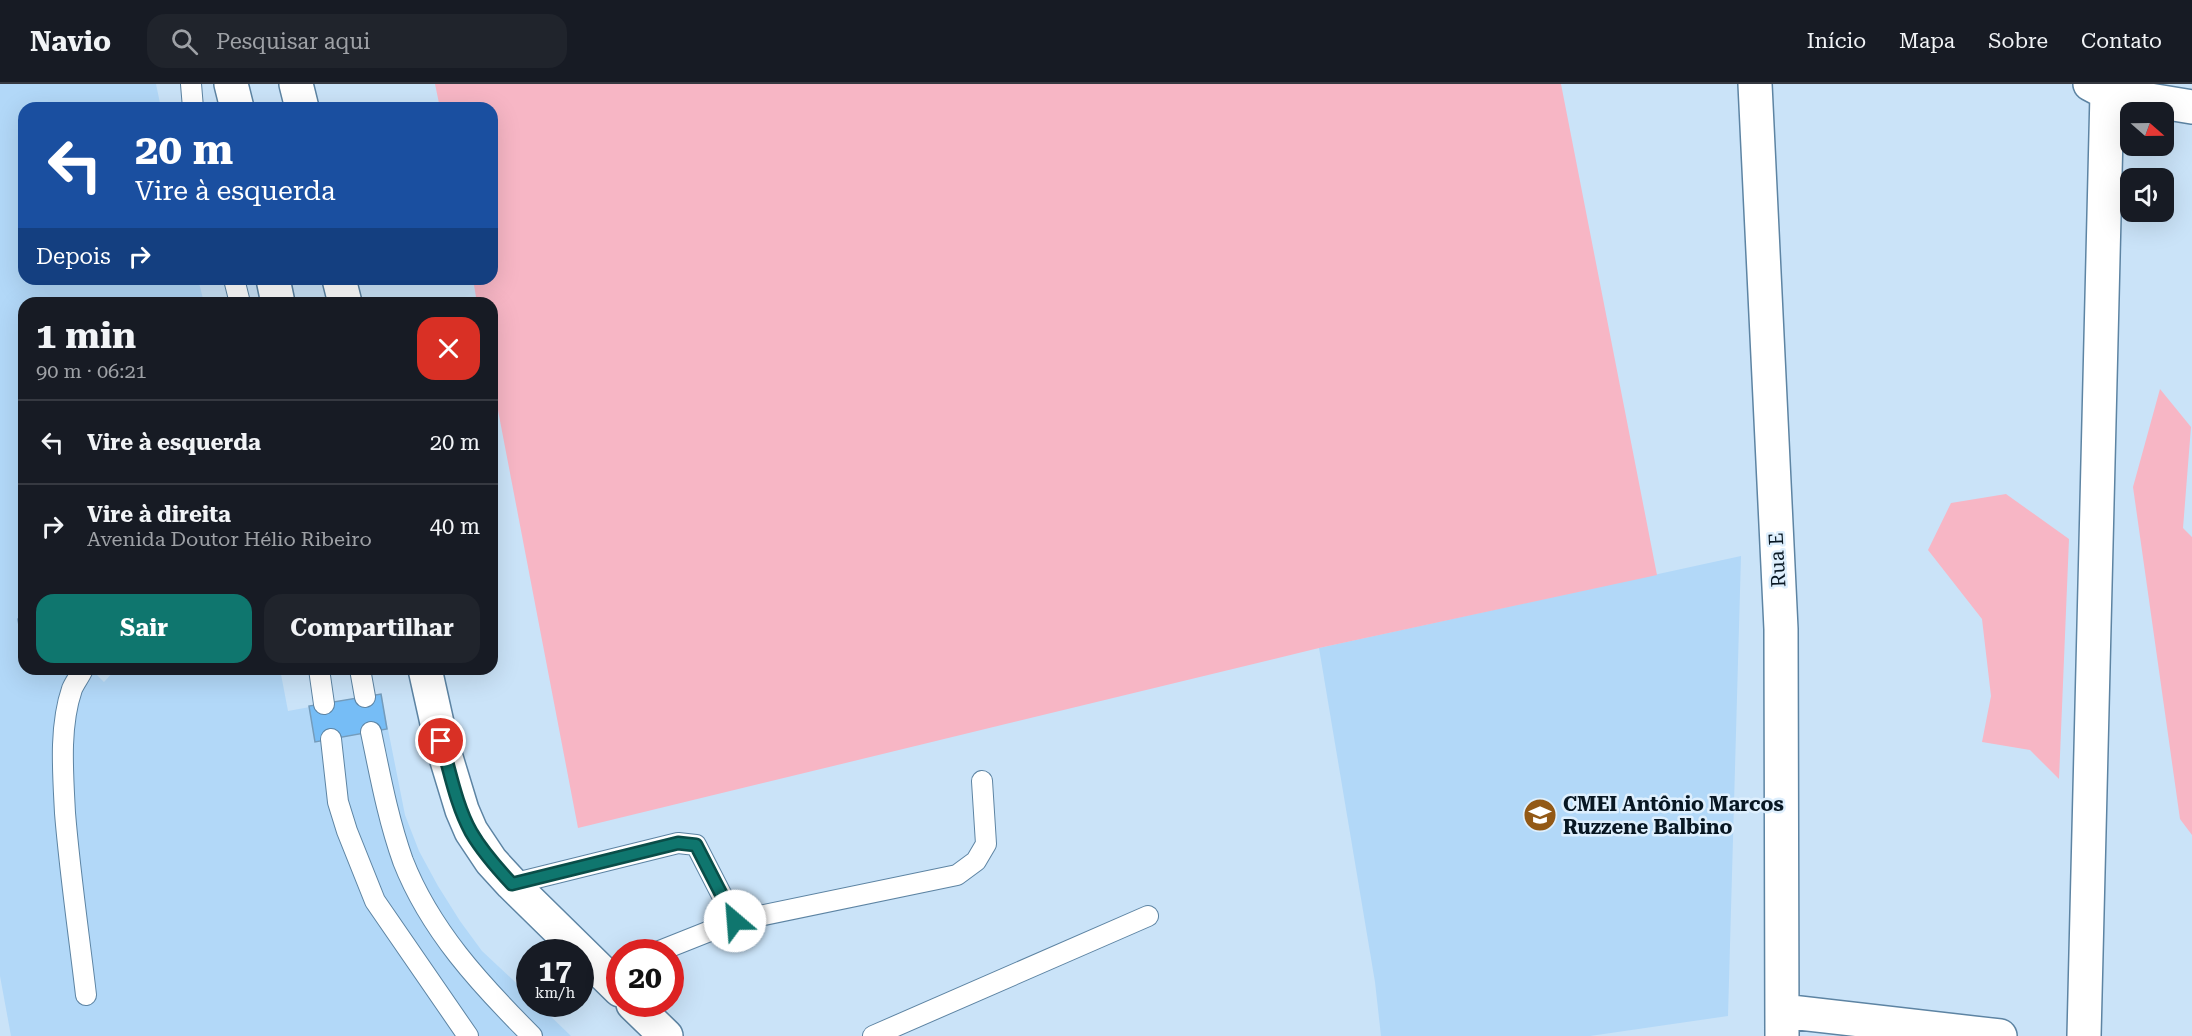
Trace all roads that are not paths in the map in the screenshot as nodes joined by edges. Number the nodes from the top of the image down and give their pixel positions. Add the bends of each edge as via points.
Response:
1 (191, 84) edge
2 (231, 84) edge
3 (296, 84) edge
4 (1755, 84) edge
5 (2098, 88) edge
6 (192, 102) edge
7 (236, 102) edge
8 (300, 102) edge
9 (2192, 107) edge
10 (80, 675) edge
11 (320, 675) edge
12 (361, 675) edge
13 (411, 675) edge
14 (426, 675) edge
15 (365, 697) dead end
16 (324, 704) dead end
17 (371, 732) dead end
18 (331, 739) dead end
19 (441, 741) junction
20 (982, 781) dead end
21 (512, 884) junction
22 (1148, 916) dead end
23 (735, 921) junction
24 (684, 941) edge
25 (606, 970) edge
26 (86, 995) dead end
27 (646, 1017) edge
28 (1782, 1024) edge
29 (468, 1036) edge
30 (532, 1036) edge
31 (666, 1036) edge
32 (873, 1036) edge
33 (2000, 1036) edge
34 (2084, 1036) edge

1 - 6 lane
2 - 7 street
3 - 8 street
4 - 28 street, Rua E via 1780,629
5 - 9 street
5 - 34 street
10 - 26 lane via 69,706 63,775
11 - 16 lane
12 - 15 lane
13 - 19 street
14 - 19 street
17 - 30 lane via 403,860 429,914 463,963
18 - 29 lane via 338,802 375,901
19 - 21 street via 471,831
20 - 23 lane via 986,844 975,861 957,875
21 - 23 lane via 678,843 696,845
21 - 25 street
22 - 32 lane
23 - 24 lane
27 - 31 street
28 - 33 street

